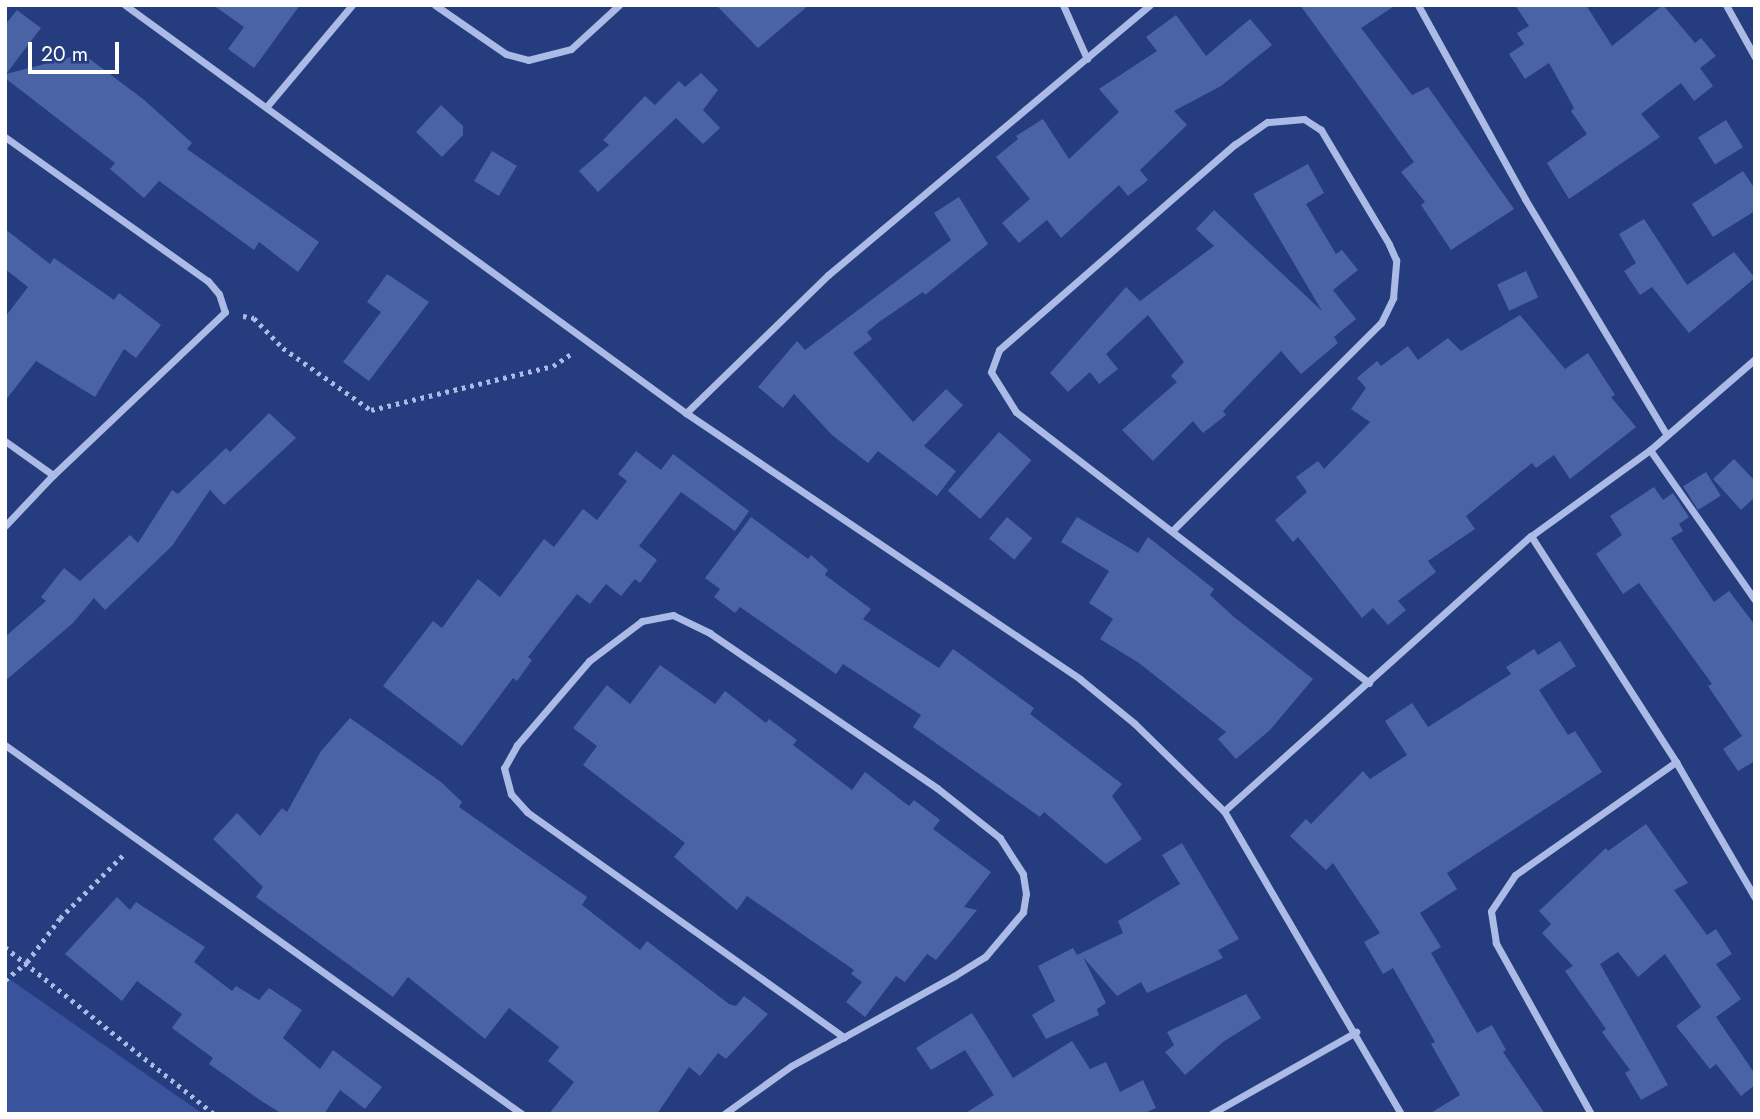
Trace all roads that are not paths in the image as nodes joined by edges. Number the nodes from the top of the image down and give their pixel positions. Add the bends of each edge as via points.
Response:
1 (125, 5) edge
2 (352, 5) edge
3 (435, 5) edge
4 (619, 5) edge
5 (1063, 5) edge
6 (1150, 5) edge
7 (1418, 5) edge
8 (1726, 5) edge
9 (1755, 57) edge
10 (1087, 59) junction
11 (268, 105) junction
12 (5, 137) edge
13 (1755, 359) edge
14 (686, 413) junction
15 (1667, 435) junction
16 (5, 442) edge
17 (1650, 450) junction
18 (53, 475) junction
19 (5, 526) edge
20 (1172, 531) junction
21 (1531, 536) junction
22 (1755, 600) edge
23 (1370, 683) junction
24 (5, 745) edge
25 (1676, 762) junction
26 (1224, 811) junction
27 (1755, 898) edge
28 (1356, 1032) junction
29 (844, 1037) junction
30 (523, 1114) edge
31 (724, 1114) edge
32 (1212, 1114) edge
33 (1401, 1114) edge
34 (1591, 1114) edge

1 - 11 street
2 - 11 street
3 - 4 street via 506,54 528,60 571,49
5 - 10 street
6 - 10 street
7 - 15 street via 1525,199
8 - 9 street
10 - 14 street via 828,275
11 - 14 street
12 - 18 street via 208,281 225,312
13 - 15 street
14 - 26 street via 1080,678
15 - 17 street
16 - 18 street
17 - 21 street
17 - 22 street
18 - 19 street
20 - 20 street via 1016,412 1000,392 990,365 999,351 1235,144 1267,122 1304,119 1321,130 1389,244 1396,260 1393,298 1381,323
20 - 23 street
21 - 23 street
21 - 25 street
23 - 26 street
24 - 30 street
25 - 27 street
25 - 34 street via 1515,875 1491,911 1496,943
26 - 28 street
28 - 32 street
28 - 33 street
29 - 29 street via 985,957 1023,912 1023,874 989,826 710,633 673,615 642,621 589,661 517,745 504,768 511,794 527,812
29 - 31 street via 791,1066

